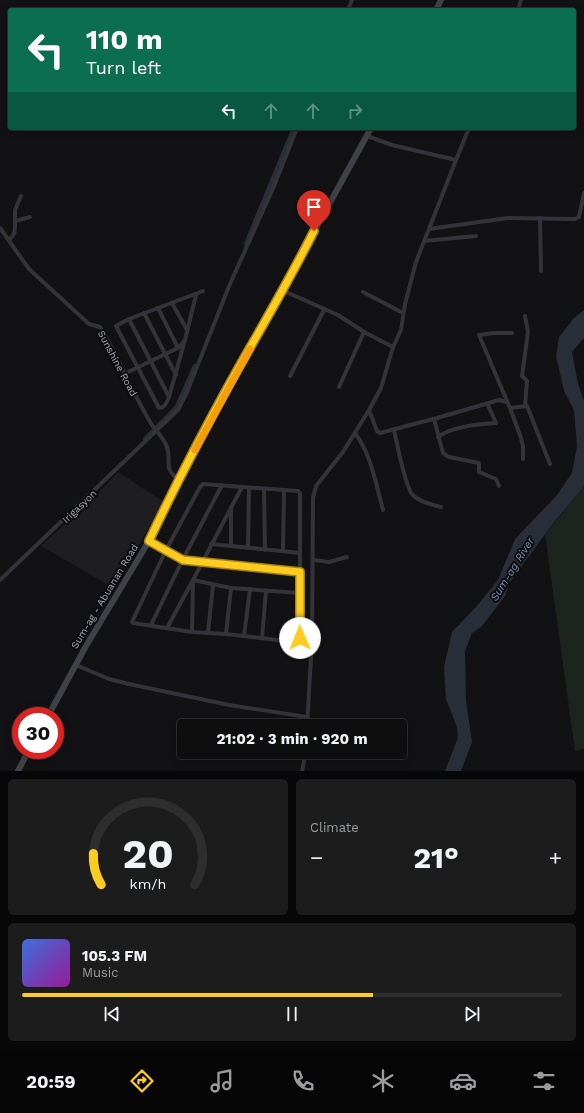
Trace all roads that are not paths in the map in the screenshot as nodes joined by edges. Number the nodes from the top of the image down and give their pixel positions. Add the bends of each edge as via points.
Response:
1 (296, 130) edge
2 (370, 130) edge
3 (469, 130) edge
4 (367, 136) junction
5 (456, 160) junction
6 (584, 193) edge
7 (21, 196) dead end
8 (30, 217) dead end
9 (540, 218) junction
10 (15, 221) junction
11 (0, 228) edge
12 (429, 229) junction
13 (476, 236) dead end
14 (9, 239) junction
15 (424, 241) junction
16 (541, 271) dead end
17 (284, 290) junction
18 (203, 291) dead end
19 (363, 292) dead end
20 (196, 294) junction
21 (172, 303) junction
22 (158, 308) junction
23 (324, 310) junction
24 (144, 313) junction
25 (403, 313) junction
26 (525, 316) dead end
27 (129, 319) junction
28 (187, 330) junction
29 (364, 332) junction
30 (512, 333) dead end
31 (185, 340) junction
32 (393, 347) junction
33 (178, 348) junction
34 (164, 354) junction
35 (151, 361) junction
36 (138, 368) junction
37 (124, 374) junction
38 (176, 375) junction
39 (290, 376) dead end
40 (338, 387) dead end
41 (169, 397) junction
42 (507, 402) junction
43 (487, 403) junction
44 (525, 405) junction
45 (510, 408) junction
46 (369, 410) junction
47 (434, 419) junction
48 (156, 430) junction
49 (394, 430) junction
50 (355, 433) junction
51 (438, 437) junction
52 (523, 459) dead end
53 (550, 464) dead end
54 (179, 480) junction
55 (222, 485) junction
56 (499, 486) dead end
57 (242, 488) junction
58 (249, 488) junction
59 (264, 489) junction
60 (284, 491) junction
61 (231, 507) junction
62 (441, 507) dead end
63 (382, 510) dead end
64 (149, 541) junction
65 (211, 544) junction
66 (231, 546) junction
67 (248, 548) junction
68 (166, 550) junction
69 (265, 550) junction
70 (283, 551) junction
71 (300, 553) junction
72 (347, 557) dead end
73 (183, 560) junction
74 (313, 560) junction
75 (202, 562) junction
76 (300, 572) junction
77 (0, 580) edge
78 (193, 580) junction
79 (213, 585) junction
80 (231, 588) junction
81 (250, 589) junction
82 (266, 591) junction
83 (300, 593) junction
84 (151, 625) junction
85 (167, 628) junction
86 (192, 632) junction
87 (208, 632) junction
88 (226, 634) junction
89 (244, 636) junction
90 (262, 638) junction
91 (76, 665) junction
92 (53, 707) edge
93 (307, 717) joint
94 (24, 759) edge
95 (305, 759) edge
96 (18, 771) edge
97 (302, 771) edge

1 - 48 street, Irigasyon via 187,392 178,410
2 - 4 main road, Sum-ag - Abuanan Road
3 - 5 street
4 - 5 street via 392,145
4 - 17 main road, Sum-ag - Abuanan Road
5 - 12 street
6 - 9 street via 578,218
7 - 10 street via 15,210
8 - 10 street
9 - 12 street via 508,218
9 - 16 street
10 - 14 street via 13,237
11 - 14 street, Sunshine Road
12 - 15 street
13 - 15 street
14 - 37 street, Sunshine Road via 29,268 89,324 100,327
15 - 25 street
17 - 23 street
17 - 54 main road, Sum-ag - Abuanan Road via 229,385
18 - 20 street
19 - 25 street
20 - 21 street
20 - 28 street
21 - 22 street
21 - 28 street
22 - 24 street
22 - 33 street
23 - 29 street via 338,315
23 - 39 street
24 - 27 street
24 - 34 street
25 - 32 street via 401,330
26 - 44 street via 528,332 522,376 527,381
27 - 35 street
27 - 36 street via 117,324 116,327
28 - 31 street
29 - 32 street
29 - 40 street
30 - 42 street via 479,335
31 - 33 street
31 - 38 street
32 - 46 street via 381,388
33 - 34 street
34 - 35 street
34 - 38 street
35 - 36 street
35 - 41 street
36 - 37 street
36 - 41 street via 159,408 165,405
37 - 48 street, Sunshine Road
38 - 41 street
42 - 43 street via 499,400
42 - 45 street
43 - 47 street
43 - 51 street via 496,423 475,424
44 - 45 street
44 - 53 street
45 - 52 street via 523,442
46 - 49 street via 378,432
46 - 50 street
47 - 49 street
47 - 51 street
48 - 54 street, Sunshine Road via 168,448 169,469
48 - 77 street, Irigasyon
49 - 62 street via 406,481 412,494 422,501
50 - 63 street via 362,442 370,463
50 - 74 street via 316,486 313,498
51 - 56 street via 444,455 479,463 479,472 496,479
54 - 64 main road, Sum-ag - Abuanan Road
55 - 57 street
55 - 68 street via 206,483 200,487
55 - 73 street
57 - 58 street
57 - 61 street
58 - 59 street
58 - 67 street
59 - 60 street
59 - 69 street
60 - 70 street
60 - 71 street via 300,493
61 - 65 street
61 - 66 street
64 - 68 street
64 - 91 main road, Sum-ag - Abuanan Road
65 - 66 street
65 - 75 street
66 - 67 street
67 - 69 street
68 - 73 street
68 - 84 street via 132,622
69 - 70 street
70 - 71 street
71 - 76 street
72 - 74 street via 329,562
73 - 75 street
73 - 84 street
74 - 93 street
75 - 76 street
75 - 78 street
76 - 83 street
78 - 79 street
78 - 85 street
78 - 86 street
79 - 80 street
79 - 87 street
80 - 81 street
80 - 88 street
81 - 82 street
81 - 89 street
82 - 83 street
82 - 90 street
83 - 90 street via 299,640 294,642
84 - 85 street
85 - 86 street
86 - 87 street
87 - 88 street
88 - 89 street
89 - 90 street
91 - 92 main road, Sum-ag - Abuanan Road
91 - 93 street via 109,679 129,684 229,705
94 - 96 main road
95 - 97 street

